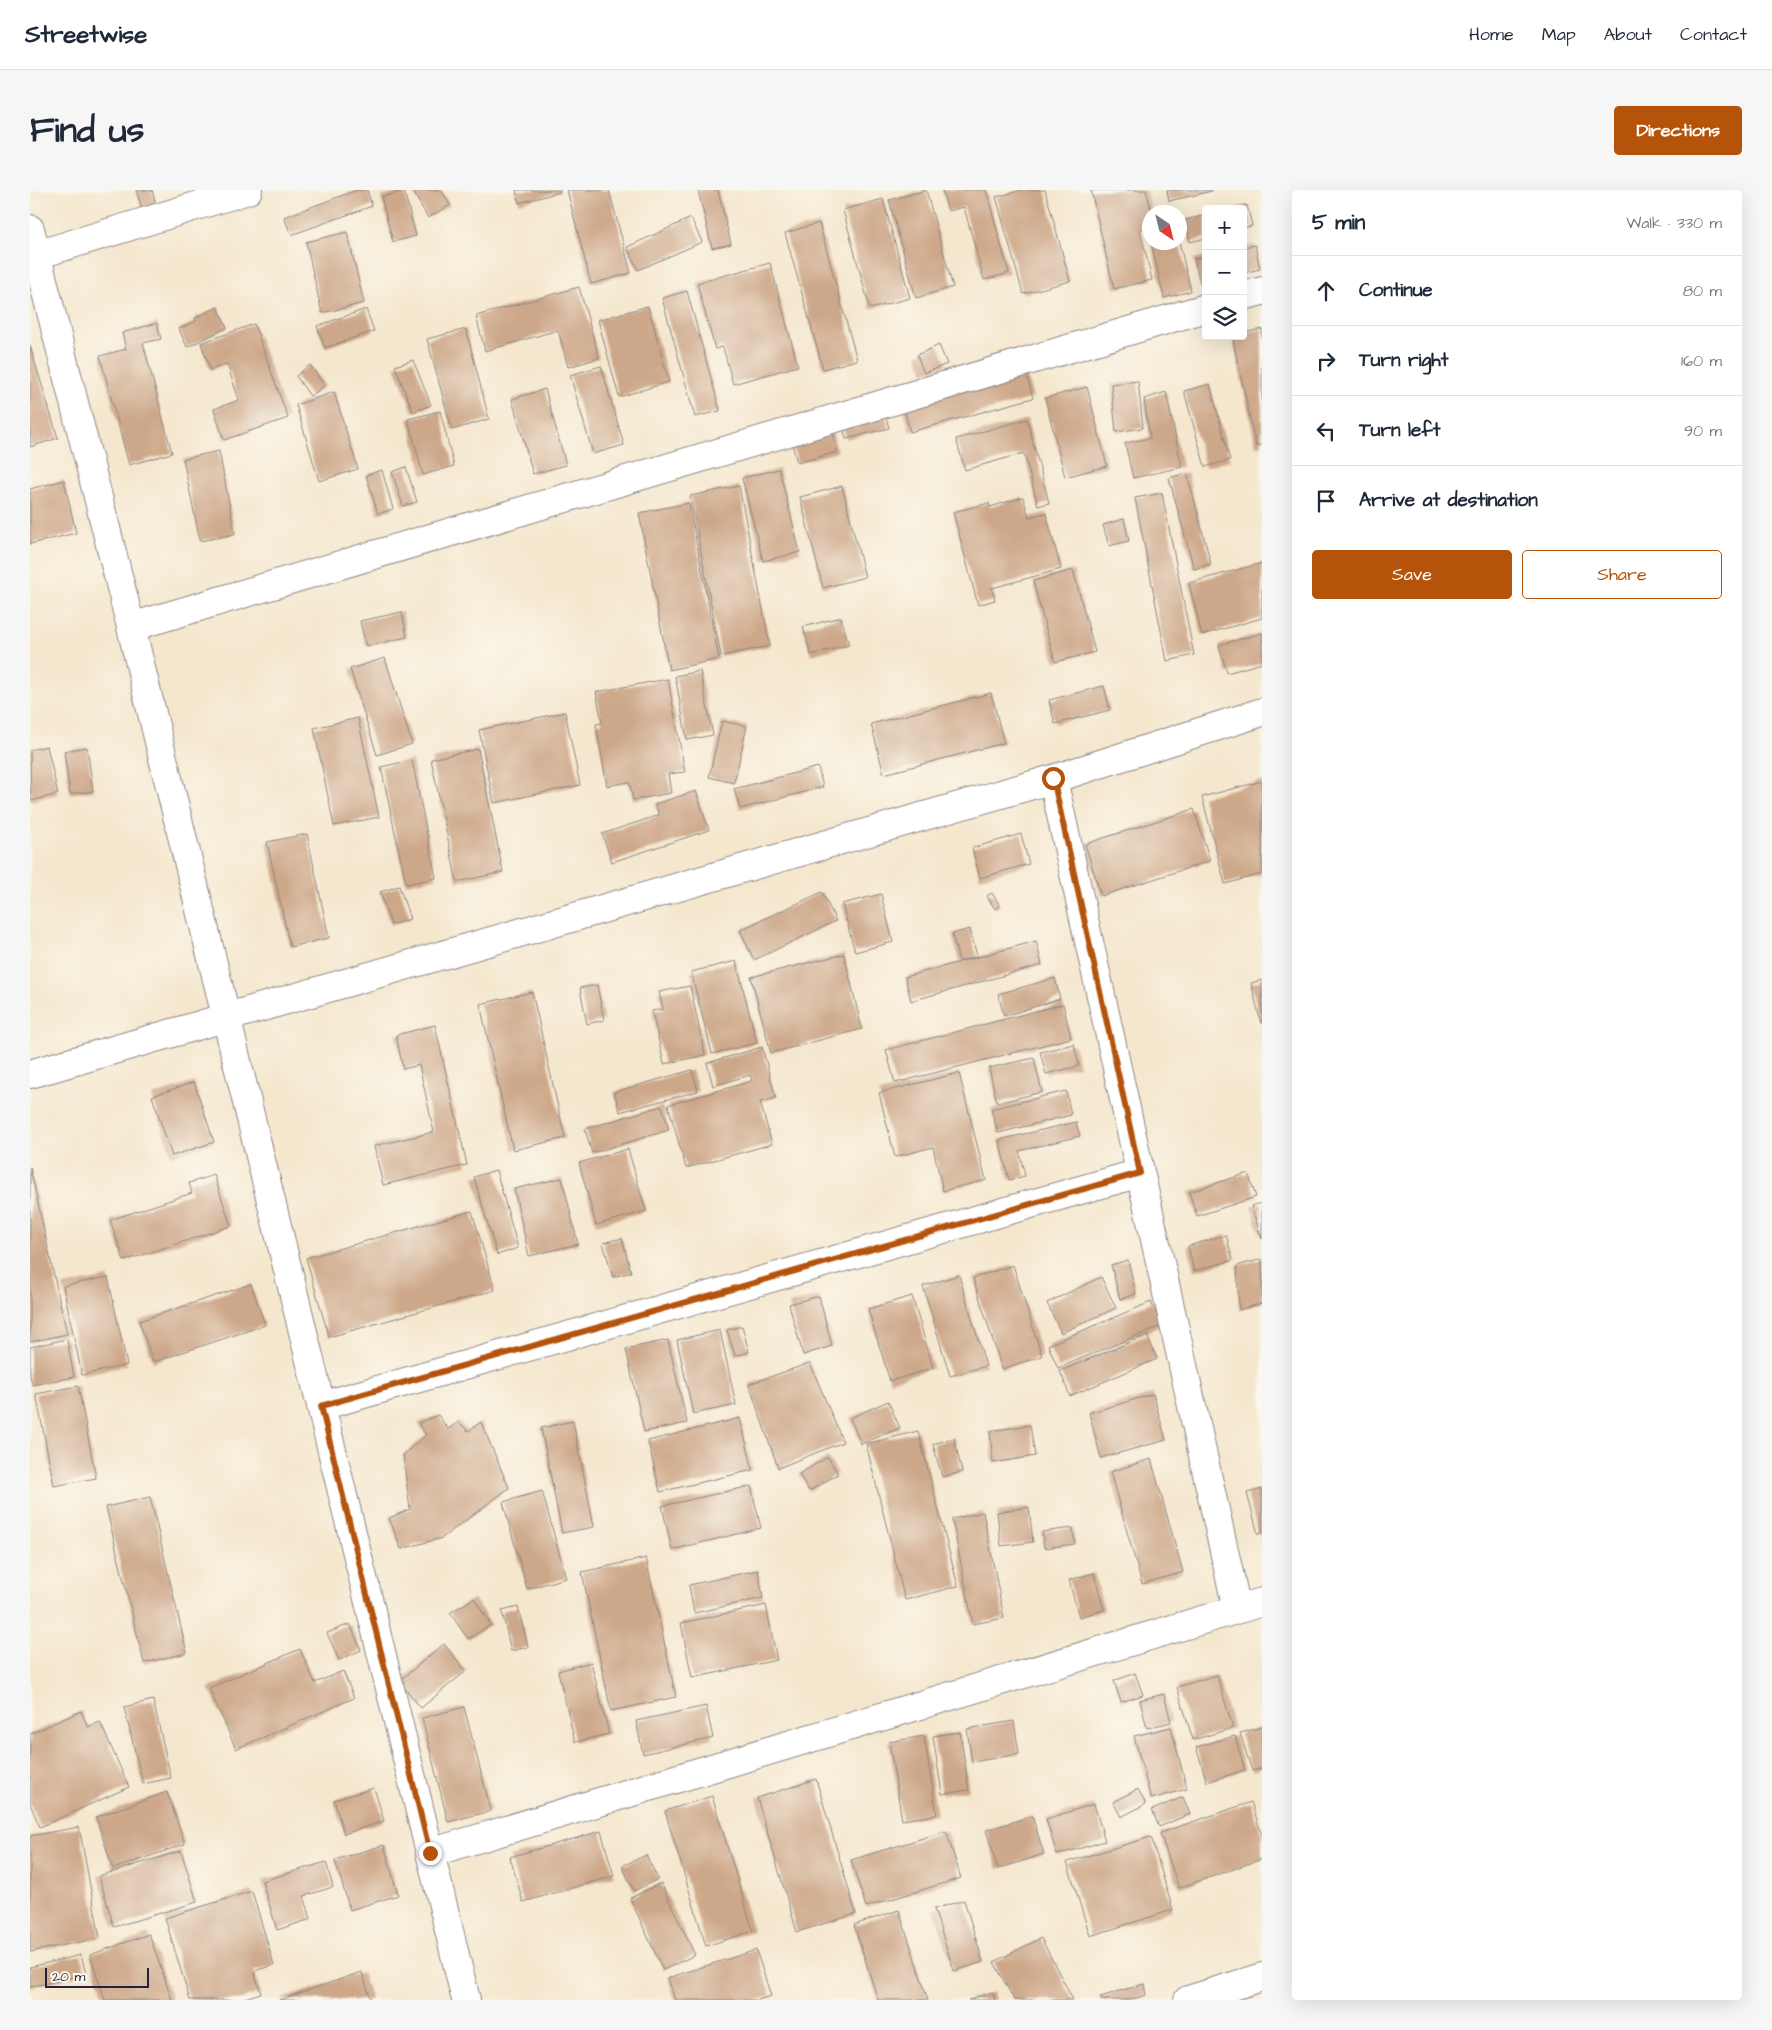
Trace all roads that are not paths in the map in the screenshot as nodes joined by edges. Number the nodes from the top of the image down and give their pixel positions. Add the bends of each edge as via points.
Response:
1 (236, 192) edge
2 (30, 228) edge
3 (33, 256) edge
4 (1262, 291) edge
5 (1247, 295) edge
6 (1202, 309) edge
7 (131, 627) junction
8 (1262, 712) edge
9 (1053, 778) junction
10 (226, 1018) junction
11 (30, 1074) edge
12 (1140, 1173) junction
13 (321, 1406) junction
14 (1249, 1605) edge
15 (430, 1853) junction
16 (1262, 1977) edge
17 (466, 2000) edge
18 (1188, 2000) edge

1 - 3 street
2 - 3 street
3 - 7 street
4 - 5 street
6 - 7 street
7 - 10 street
8 - 9 street
9 - 10 street
9 - 12 street
10 - 11 street
10 - 13 street
12 - 13 street
12 - 14 street
13 - 15 street
14 - 15 street
15 - 17 street
16 - 18 street

